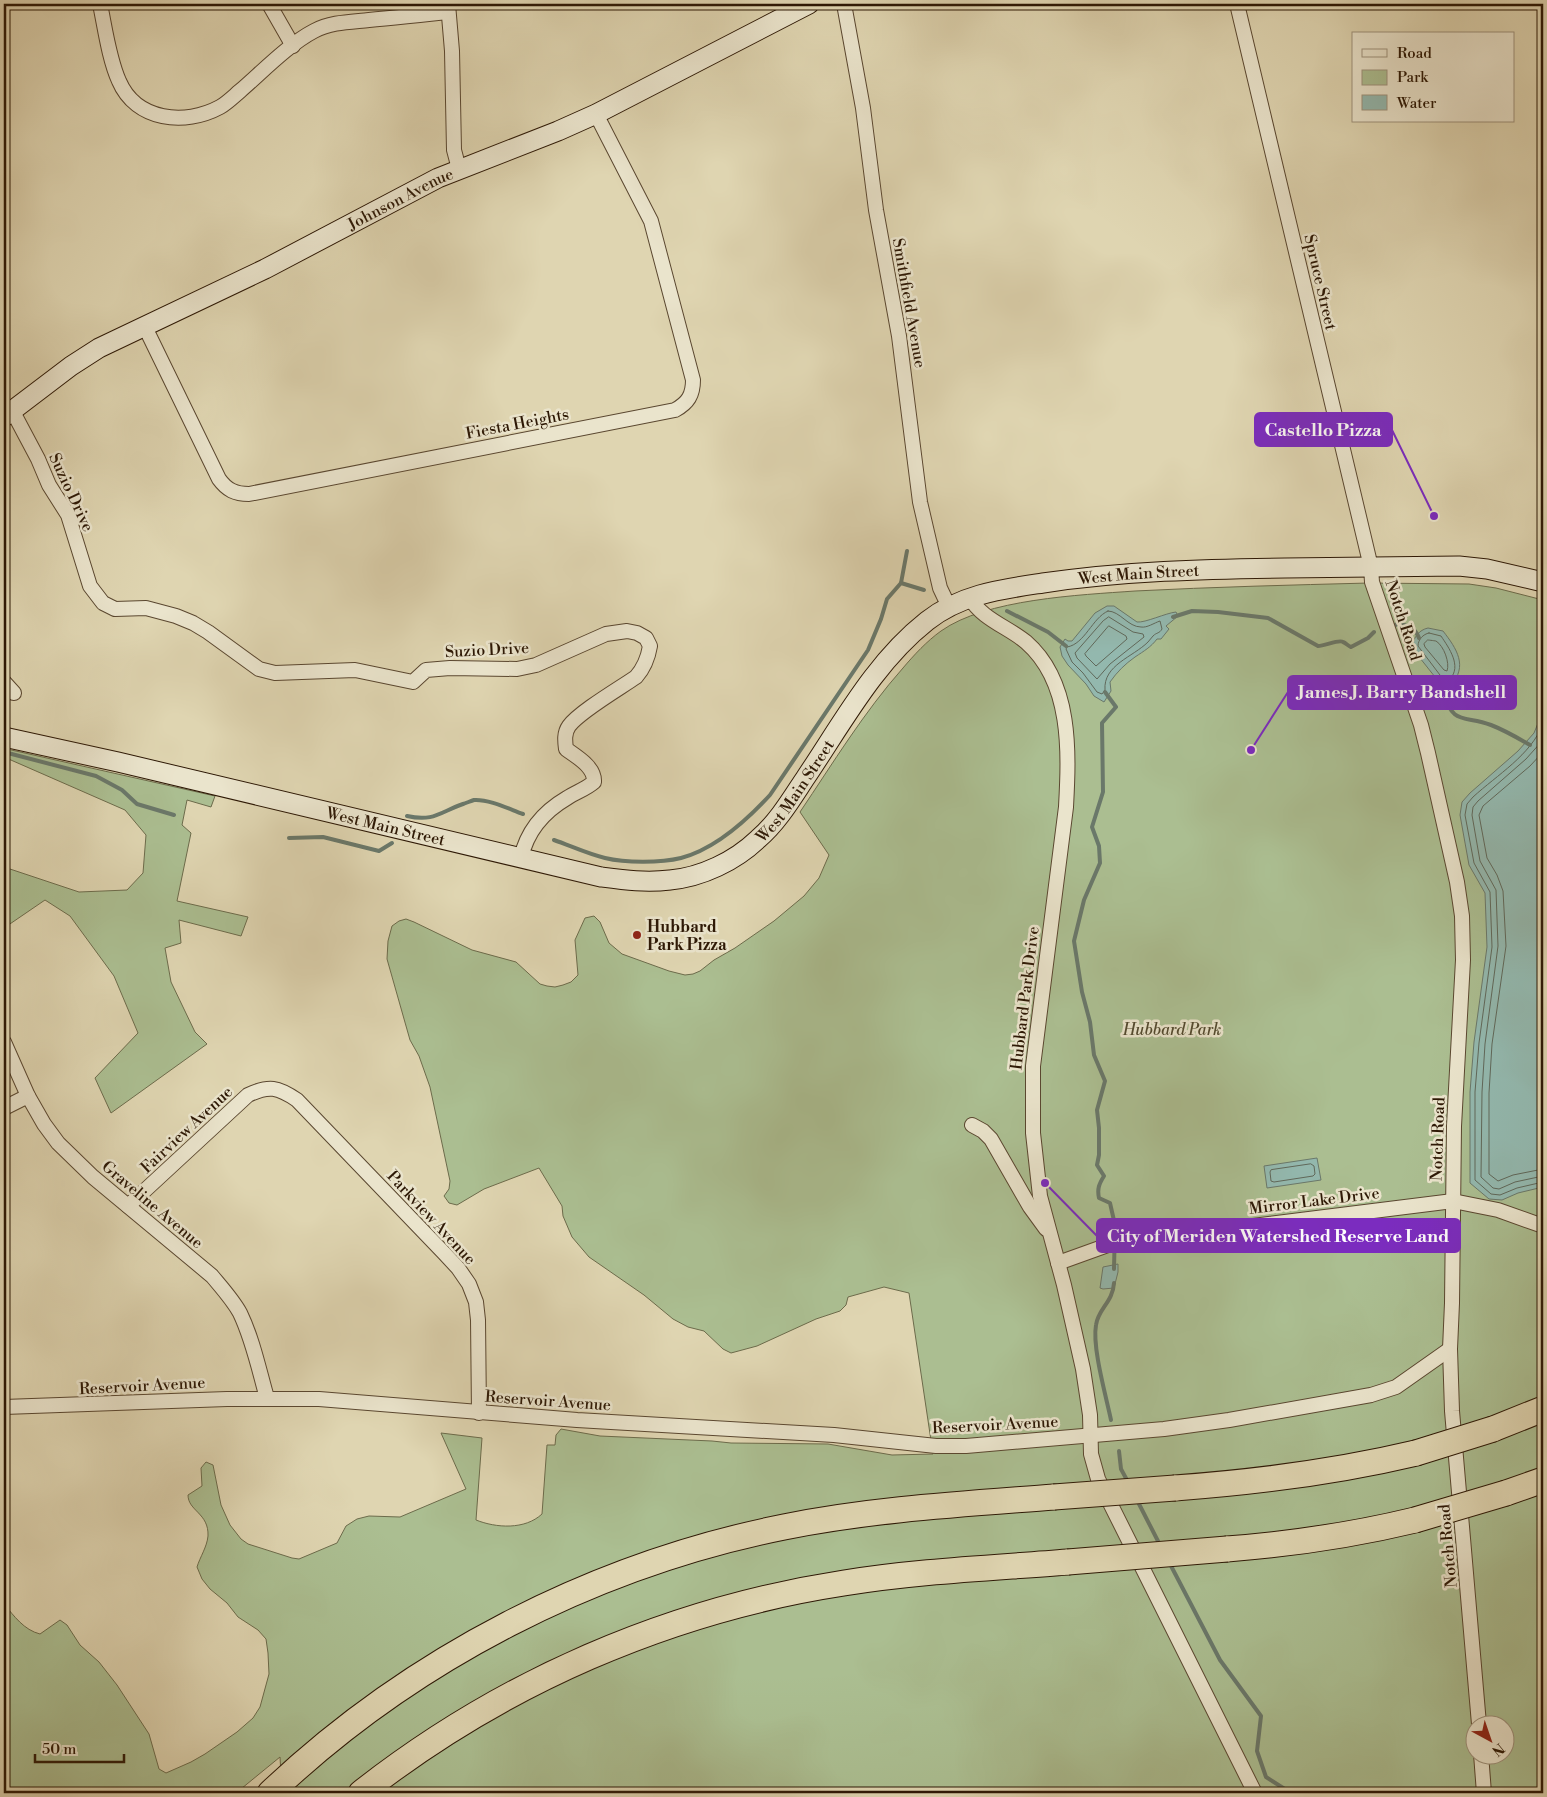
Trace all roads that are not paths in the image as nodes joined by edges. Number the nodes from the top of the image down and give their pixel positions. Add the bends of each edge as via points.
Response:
1 (100, 4) edge
2 (269, 4) edge
3 (809, 4) edge
4 (844, 4) edge
5 (1237, 4) edge
6 (448, 8) edge
7 (293, 46) junction
8 (596, 114) junction
9 (459, 169) junction
10 (145, 327) junction
11 (8, 414) edge
12 (1371, 567) junction
13 (1543, 582) edge
14 (970, 598) junction
15 (949, 607) junction
16 (4, 682) edge
17 (14, 693) dead end
18 (4, 737) edge
19 (520, 858) junction
20 (4, 1042) edge
21 (272, 1088) joint
22 (28, 1096) junction
23 (4, 1108) edge
24 (972, 1125) dead end
25 (1452, 1201) junction
26 (128, 1206) junction
27 (1543, 1226) edge
28 (1050, 1234) junction
29 (1058, 1263) junction
30 (1450, 1349) junction
31 (267, 1398) junction
32 (4, 1407) edge
33 (1543, 1409) edge
34 (479, 1413) junction
35 (1090, 1435) junction
36 (1543, 1480) edge
37 (1478, 1714) edge
38 (1483, 1764) edge
39 (270, 1793) edge
40 (361, 1793) edge
41 (1255, 1793) edge
42 (1484, 1793) edge

1 - 7 street via 122,88 135,103 164,117 190,118 220,107
2 - 7 street
3 - 8 main road, Johnson Avenue
4 - 15 street, Smithfield Avenue via 904,371 920,502 940,588
5 - 12 street, Spruce Street
6 - 7 street via 334,23
6 - 9 street via 454,150
8 - 9 main road, Johnson Avenue
8 - 10 street, Fiesta Heights via 644,205 655,236 693,380 690,399 675,410 240,494 224,486 219,479
9 - 10 main road, Johnson Avenue via 266,269
10 - 11 main road, Johnson Avenue via 88,355
11 - 19 street, Suzio Drive via 38,459 49,485 68,515 90,586 103,603 115,609 146,608 193,623 259,669 274,673 355,670 413,682 426,670 517,669 536,665 606,634 627,631 646,638 650,646 648,656 636,678 568,727 564,740 566,749 590,768 594,782 543,816 525,841
12 - 13 main road, West Main Street via 1487,568
12 - 14 main road, West Main Street via 1134,573 1011,588
12 - 25 street, Notch Road via 1376,595 1423,734 1458,882 1464,960
14 - 15 main road, West Main Street
14 - 28 street, Hubbard Park Drive via 980,611 1027,643 1040,658 1054,680 1065,722 1066,807 1033,1066 1032,1100 1036,1167
15 - 19 main road, West Main Street via 929,619 889,657 776,821 737,855 696,874 648,882 601,876
16 - 17 street
18 - 19 main road, West Main Street
20 - 22 street, Graveline Avenue
21 - 26 street, Fairview Avenue via 248,1095
21 - 34 street, Parkview Avenue via 297,1100 444,1253 469,1284 478,1320
22 - 23 street
22 - 26 street, Graveline Avenue via 58,1143
24 - 28 street via 992,1139 1030,1207
25 - 27 street, Mirror Lake Drive via 1498,1210
25 - 29 street, Mirror Lake Drive via 1133,1240 1108,1245
25 - 30 street, Notch Road
26 - 31 street, Graveline Avenue via 212,1276 227,1293 247,1331
28 - 29 street, Hubbard Park Drive
29 - 35 street, Hubbard Park Drive via 1083,1370
30 - 35 street, Reservoir Avenue via 1396,1387 1371,1395 1229,1420
30 - 37 street, Notch Road via 1452,1411
31 - 32 street, Reservoir Avenue
31 - 34 street, Reservoir Avenue via 358,1401
33 - 39 highway, bridge via 1493,1430 1416,1454 1290,1478 878,1512 809,1522 719,1542 619,1575 512,1622 442,1662 362,1716
34 - 35 street, Reservoir Avenue via 834,1435 936,1446
35 - 41 street via 1098,1479
36 - 40 highway, bridge via 1415,1520 1328,1538 909,1574 757,1600 678,1622 584,1659 500,1700 425,1746
38 - 42 street

